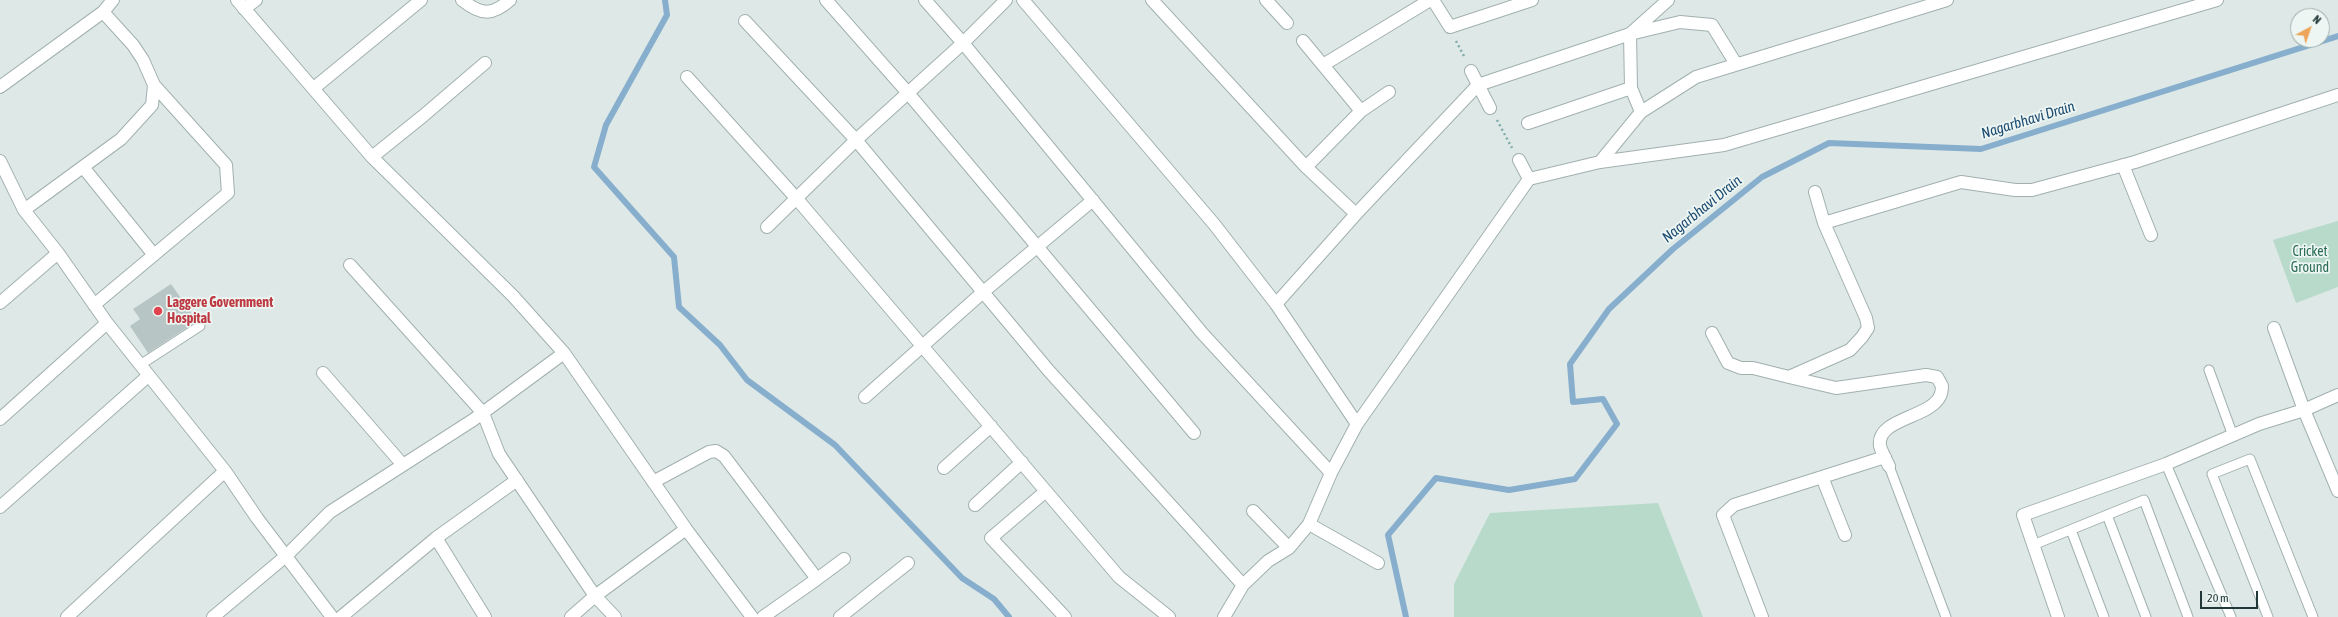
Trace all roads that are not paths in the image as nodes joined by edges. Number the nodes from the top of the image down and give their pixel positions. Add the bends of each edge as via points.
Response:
1 (113, 0) edge
2 (256, 0) edge
3 (421, 0) edge
4 (462, 0) edge
5 (510, 0) edge
6 (826, 0) edge
7 (925, 0) edge
8 (1006, 0) edge
9 (1023, 0) edge
10 (1152, 0) edge
11 (1266, 0) edge
12 (1432, 0) edge
13 (1532, 0) edge
14 (1668, 0) edge
15 (1947, 0) edge
16 (2217, 0) edge
17 (240, 4) edge
18 (103, 12) junction
19 (745, 20) dead end
20 (1287, 23) dead end
21 (1630, 34) junction
22 (1303, 41) dead end
23 (963, 43) junction
24 (485, 63) dead end
25 (1736, 64) junction
26 (1323, 65) junction
27 (1471, 71) road end
28 (687, 77) dead end
29 (154, 85) junction
30 (1478, 85) junction
31 (0, 88) edge
32 (314, 88) junction
33 (1631, 88) junction
34 (1389, 92) dead end
35 (908, 93) junction
36 (2338, 95) edge
37 (1490, 108) road end
38 (1361, 111) junction
39 (1641, 112) junction
40 (1528, 124) dead end
41 (856, 140) junction
42 (372, 157) junction
43 (1519, 160) road end
44 (0, 161) edge
45 (1600, 162) junction
46 (2123, 165) junction
47 (83, 167) junction
48 (1306, 167) junction
49 (1529, 180) junction
50 (1814, 192) dead end
51 (797, 199) junction
52 (1093, 200) junction
53 (24, 210) junction
54 (1356, 214) junction
55 (1824, 223) junction
56 (767, 227) dead end
57 (2151, 235) dead end
58 (1038, 247) junction
59 (58, 253) junction
60 (154, 255) junction
61 (350, 265) dead end
62 (982, 293) junction
63 (0, 304) edge
64 (1276, 304) junction
65 (94, 305) junction
66 (106, 323) junction
67 (200, 326) dead end
68 (2274, 328) dead end
69 (1712, 333) dead end
70 (922, 347) junction
71 (564, 353) junction
72 (140, 365) junction
73 (2208, 370) dead end
74 (323, 373) dead end
75 (148, 376) junction
76 (1789, 377) junction
77 (2338, 395) edge
78 (865, 397) dead end
79 (2304, 410) junction
80 (483, 413) junction
81 (0, 419) edge
82 (1357, 424) junction
83 (991, 426) junction
84 (1194, 433) dead end
85 (2233, 436) junction
86 (1022, 462) junction
87 (1887, 462) junction
88 (2166, 464) junction
89 (403, 465) junction
90 (944, 468) dead end
91 (225, 471) junction
92 (1330, 473) junction
93 (1822, 477) junction
94 (517, 480) junction
95 (653, 482) junction
96 (1046, 491) junction
97 (2338, 491) edge
98 (975, 505) dead end
99 (0, 507) edge
100 (1253, 511) dead end
101 (2107, 515) junction
102 (1309, 524) junction
103 (686, 529) junction
104 (2071, 530) junction
105 (1845, 535) dead end
106 (436, 538) junction
107 (2033, 545) junction
108 (1289, 548) junction
109 (286, 556) junction
110 (844, 559) dead end
111 (908, 563) dead end
112 (1378, 563) dead end
113 (817, 579) junction
114 (1243, 585) junction
115 (595, 596) junction
116 (67, 617) edge
117 (213, 617) edge
118 (332, 617) edge
119 (341, 617) edge
120 (485, 617) edge
121 (571, 617) edge
122 (615, 617) edge
123 (752, 617) edge
124 (764, 617) edge
125 (840, 617) edge
126 (1065, 617) edge
127 (1169, 617) edge
128 (1224, 617) edge
129 (1762, 617) edge
130 (1946, 617) edge
131 (2058, 617) edge
132 (2104, 617) edge
133 (2146, 617) edge
134 (2188, 617) edge
135 (2230, 617) edge
136 (2268, 617) edge
137 (2313, 617) edge

1 - 18 street
2 - 17 street
3 - 32 street
4 - 5 street via 472,8 486,12 498,10
6 - 35 street
7 - 23 street
8 - 23 street
9 - 64 street via 1214,224
10 - 48 street
11 - 20 street
12 - 13 street via 1450,27
12 - 26 street
14 - 21 street
15 - 25 street
16 - 45 street via 1724,145
17 - 32 street
18 - 29 street via 133,45
18 - 31 street
19 - 41 street
21 - 25 street via 1680,22 1712,25
21 - 30 street
21 - 33 street
22 - 26 street
23 - 35 street
23 - 52 street
24 - 42 street
25 - 39 street via 1696,77
26 - 38 street
27 - 30 street
28 - 51 street
29 - 47 street via 152,104 139,120 121,139
29 - 60 street via 226,165 228,193
30 - 37 street
30 - 54 street
32 - 42 street
33 - 39 street
33 - 40 street
34 - 38 street
35 - 41 street
35 - 58 street
36 - 46 street
38 - 48 street
39 - 45 street
41 - 51 street
41 - 62 street
42 - 71 street via 513,296
43 - 49 street
44 - 53 street
45 - 49 street
46 - 55 street via 2032,190 1961,182
46 - 57 street
47 - 53 street
47 - 60 street
48 - 54 street
49 - 82 street
50 - 55 street
51 - 56 street
51 - 70 street
52 - 58 street
52 - 92 street via 1202,333
53 - 59 street
54 - 64 street
55 - 76 street via 1866,318 1868,328 1850,350
58 - 62 street
58 - 84 street
59 - 63 street
59 - 65 street
60 - 65 street
61 - 80 street
62 - 70 street
62 - 114 street via 1049,371
64 - 82 street
65 - 66 street
66 - 72 street
66 - 81 street
67 - 72 lane
68 - 79 street
69 - 76 street via 1728,363
70 - 78 street
70 - 83 street
71 - 80 street
71 - 95 street
72 - 75 street
73 - 85 lane
74 - 89 street
75 - 91 street
75 - 99 street
76 - 87 street via 1836,388 1926,375 1937,377 1942,386 1939,398 1924,411 1887,428 1880,437 1880,446
77 - 79 street
79 - 85 street via 2259,424
79 - 97 street
80 - 89 street
80 - 94 street via 499,454
82 - 92 street
83 - 86 street
83 - 90 street
85 - 88 street
86 - 96 street
86 - 98 street
87 - 93 street
87 - 130 lane
88 - 107 street via 2023,515
88 - 135 lane
89 - 109 street via 330,512
91 - 109 street
91 - 116 street
92 - 102 street
93 - 105 street
93 - 129 street via 1734,505 1723,515
94 - 106 street
94 - 115 street
95 - 103 street
95 - 113 street via 709,452 716,451 724,456
96 - 126 street via 992,538
96 - 127 street via 1119,577
100 - 108 street
101 - 104 lane
101 - 133 lane
101 - 134 lane via 2144,500
102 - 108 street
102 - 112 street
103 - 115 street
103 - 123 street
104 - 107 lane
104 - 132 lane
106 - 119 street
106 - 120 street
107 - 131 street
108 - 114 street via 1268,561
109 - 117 street
109 - 118 street
110 - 113 street
111 - 125 street
113 - 124 street
114 - 128 street
115 - 121 street
115 - 122 street
136 - 137 lane via 2212,474 2250,458

